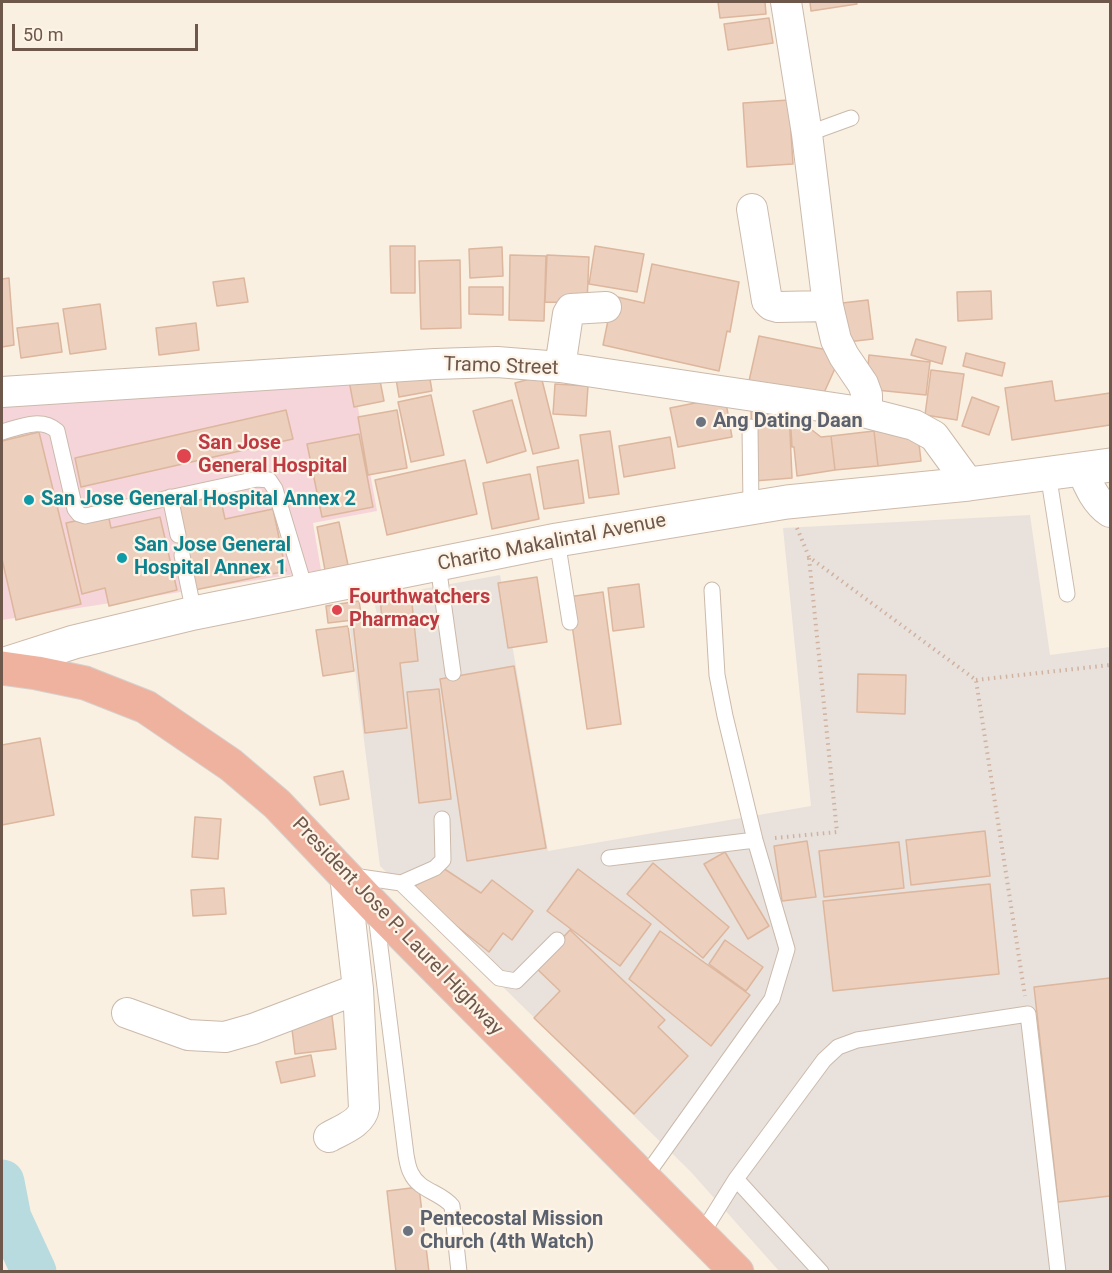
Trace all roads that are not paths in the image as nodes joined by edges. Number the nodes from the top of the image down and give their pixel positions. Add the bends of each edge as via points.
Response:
1 (786, 2) edge
2 (851, 118) dead end
3 (807, 134) junction
4 (752, 209) dead end
5 (828, 306) junction
6 (606, 307) dead end
7 (560, 367) junction
8 (2, 392) edge
9 (867, 413) junction
10 (750, 427) dead end
11 (2, 432) edge
12 (1096, 466) edge
13 (1048, 473) junction
14 (969, 484) junction
15 (170, 496) junction
16 (751, 508) junction
17 (1110, 512) edge
18 (178, 535) dead end
19 (557, 540) junction
20 (182, 555) dead end
21 (438, 565) junction
22 (712, 590) dead end
23 (306, 592) junction
24 (1068, 594) dead end
25 (194, 613) junction
26 (570, 622) dead end
27 (2, 666) edge
28 (453, 673) dead end
29 (442, 819) dead end
30 (755, 840) junction
31 (609, 858) dead end
32 (345, 875) junction
33 (401, 883) junction
34 (375, 907) junction
35 (557, 940) dead end
36 (358, 989) junction
37 (127, 1013) dead end
38 (329, 1137) dead end
39 (645, 1177) junction
40 (736, 1179) junction
41 (701, 1235) junction
42 (459, 1272) edge
43 (737, 1272) edge
44 (821, 1272) edge
45 (1058, 1272) edge

1 - 3 street
2 - 3 lane
3 - 5 street
4 - 5 street via 767,301 778,307
5 - 9 street via 836,340 863,384
6 - 7 street via 571,309
7 - 8 street, Tramo Street via 497,362 446,364
7 - 9 street, Tramo Street
9 - 14 street, Tramo Street via 914,425 934,436
10 - 16 lane
11 - 15 lane via 39,423 57,431 79,514 85,516
12 - 13 main road, Charito Makalintal Avenue
12 - 17 street via 1090,489
13 - 14 main road, Charito Makalintal Avenue
13 - 24 lane
14 - 16 main road, Charito Makalintal Avenue
15 - 18 lane
15 - 23 lane via 268,480 275,489
16 - 19 main road, Charito Makalintal Avenue
19 - 21 main road, Charito Makalintal Avenue
19 - 26 lane
20 - 25 lane
21 - 23 main road, Charito Makalintal Avenue
21 - 28 lane
22 - 30 lane via 724,716
23 - 25 main road, Charito Makalintal Avenue
25 - 27 main road, Charito Makalintal Avenue via 74,642
27 - 32 highway, President Jose P. Laurel Highway via 85,683 146,707 231,765 277,804
29 - 33 lane via 443,860 435,868
30 - 31 lane
30 - 39 lane via 787,949 772,999
32 - 33 lane
32 - 34 highway, President Jose P. Laurel Highway
32 - 36 street
33 - 35 lane via 499,978 516,981
34 - 39 highway, President Jose P. Laurel Highway
34 - 42 lane via 406,1155 411,1173 420,1185 452,1206
36 - 37 street via 225,1037 188,1035
36 - 38 street via 363,1115
39 - 41 highway, President Jose P. Laurel Highway
40 - 41 lane
40 - 44 lane
40 - 45 lane via 824,1060 838,1047 857,1040 1028,1014
41 - 43 highway, President Jose P. Laurel Highway

